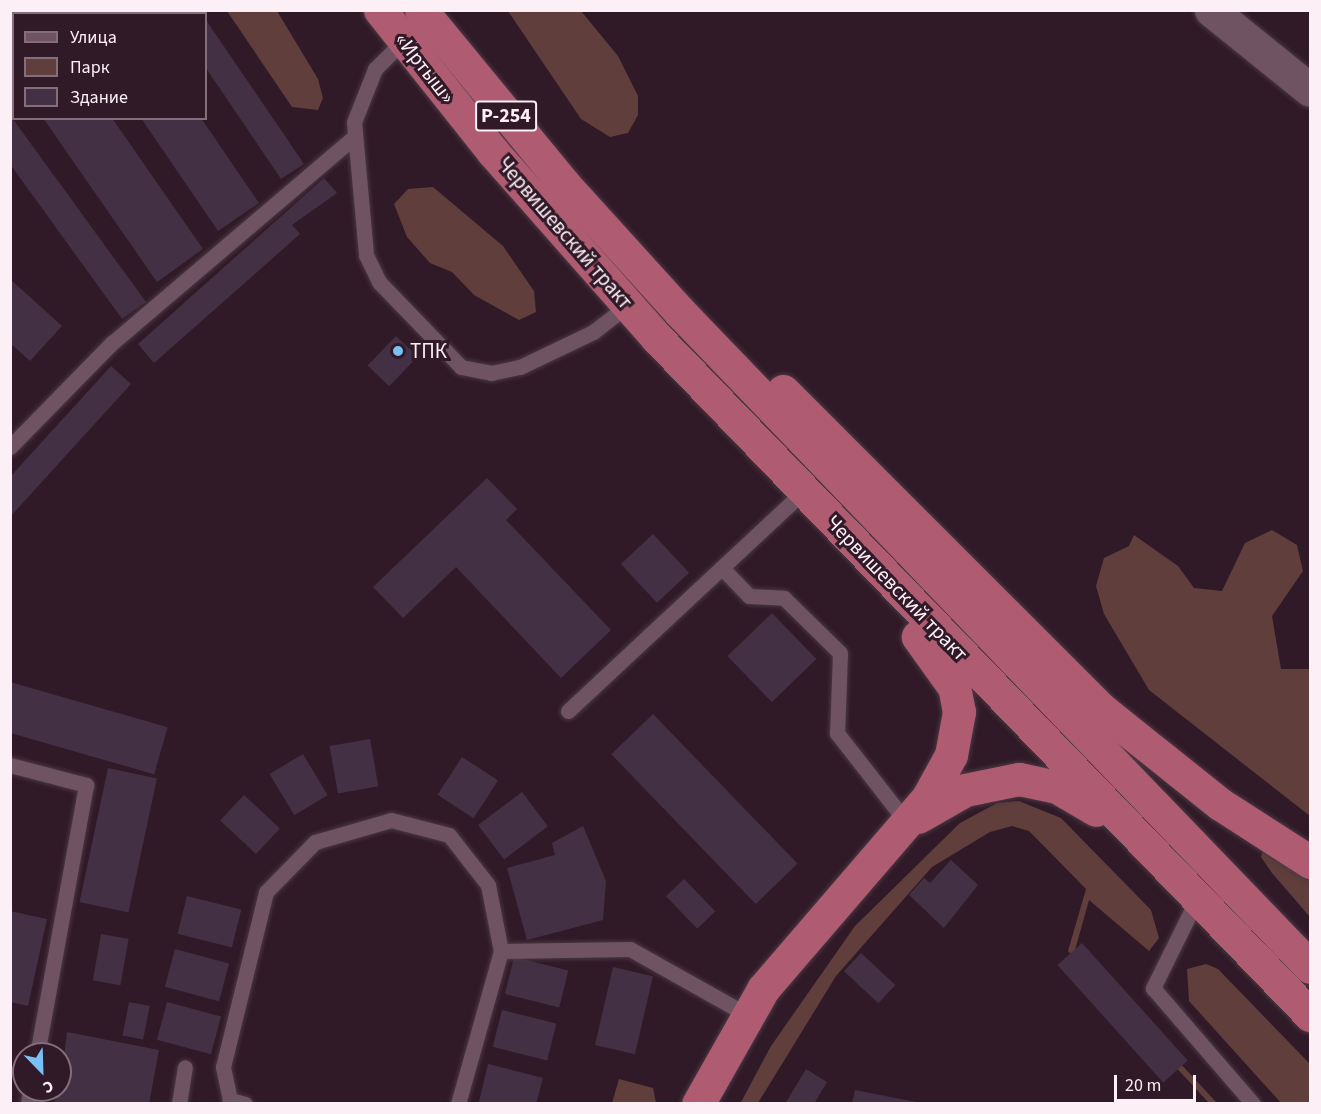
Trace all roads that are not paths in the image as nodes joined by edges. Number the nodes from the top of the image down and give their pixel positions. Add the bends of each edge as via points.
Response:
1 (381, 10) edge
2 (421, 10) edge
3 (1211, 10) edge
4 (404, 41) junction
5 (1311, 90) edge
6 (354, 137) junction
7 (594, 217) junction
8 (621, 311) junction
9 (10, 447) edge
10 (796, 498) junction
11 (722, 568) junction
12 (568, 711) dead end
13 (10, 765) edge
14 (907, 823) junction
15 (1311, 862) edge
16 (1166, 865) junction
17 (1198, 897) junction
18 (501, 951) junction
19 (1311, 967) edge
20 (746, 1014) junction
21 (1311, 1015) edge
22 (39, 1042) edge
23 (185, 1067) dead end
24 (178, 1104) edge
25 (245, 1104) edge
26 (458, 1104) edge
27 (698, 1104) edge
28 (1253, 1104) edge

1 - 4 highway, «Иртыш» / Р-254
2 - 7 highway, «Иртыш» / Р-254
3 - 5 street
4 - 6 lane via 375,69 359,104
4 - 8 highway, «Иртыш» / Р-254
6 - 8 lane via 366,255 379,282 461,367 491,373 520,367
6 - 9 lane via 112,343
7 - 15 highway via 735,344 1101,709 1220,804
7 - 19 highway, Червишевский тракт via 830,472
8 - 10 highway, «Иртыш» via 664,377
10 - 11 lane
10 - 14 highway via 917,636 954,687 959,712 951,755
10 - 16 highway, Червишевский тракт
11 - 12 lane
11 - 14 lane via 749,596 784,598 840,653 837,733
13 - 22 lane via 86,785
14 - 16 highway via 982,785 1039,781 1083,800
14 - 20 highway via 798,943
16 - 17 highway, Червишевский тракт
17 - 21 highway, Червишевский тракт
17 - 28 lane via 1154,988
18 - 20 lane via 630,949
18 - 25 lane via 488,885 449,835 391,820 315,842 266,892 223,1067 230,1100
18 - 26 lane
20 - 27 highway
23 - 24 lane

